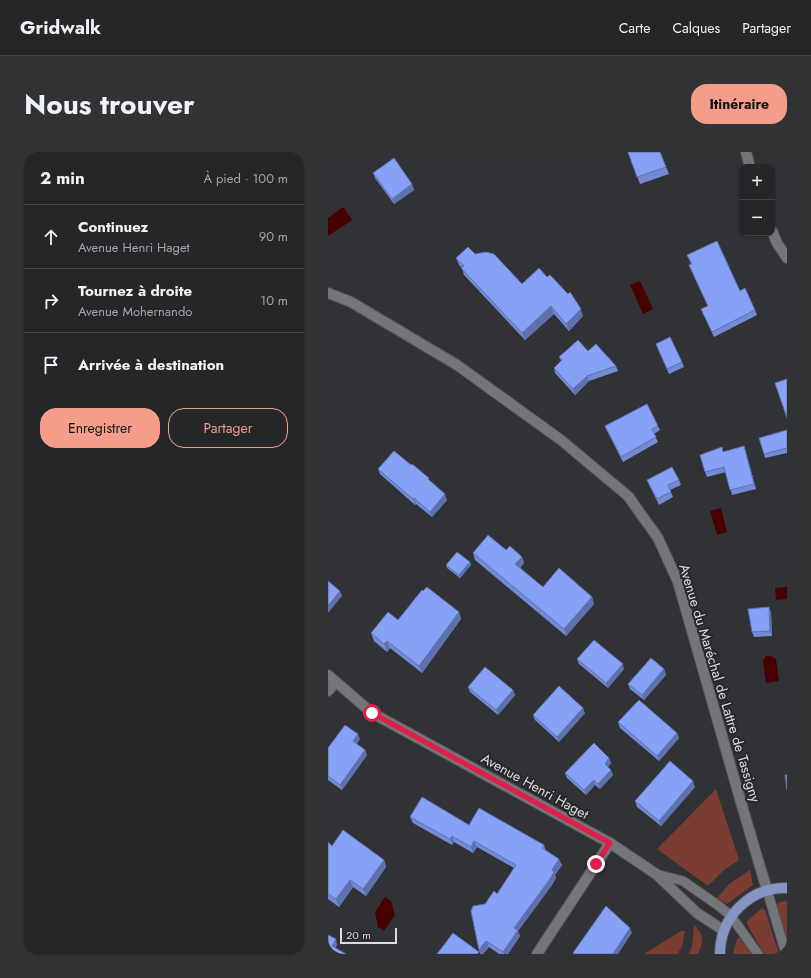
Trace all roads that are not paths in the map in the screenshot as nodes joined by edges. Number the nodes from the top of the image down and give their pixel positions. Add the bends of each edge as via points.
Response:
1 (746, 152) edge
2 (749, 164) edge
3 (774, 236) edge
4 (787, 258) edge
5 (328, 293) edge
6 (328, 675) edge
7 (336, 682) junction
8 (328, 691) edge
9 (610, 843) junction
10 (656, 874) junction
11 (787, 888) edge
12 (767, 890) junction
13 (731, 916) junction
14 (723, 930) junction
15 (720, 949) edge
16 (537, 954) edge
17 (713, 954) edge
18 (758, 954) edge
19 (786, 954) edge

1 - 2 main road
3 - 4 main road
5 - 12 main road, Avenue du Maréchal de Lattre de Tassigny via 351,302 457,365 561,440 628,496 658,538 678,582
6 - 7 main road, Avenue Henri Haget
7 - 8 main road
7 - 9 main road, Avenue Henri Haget via 372,713
9 - 10 main road, Avenue Henri Haget
9 - 16 main road
10 - 13 lane via 683,881
10 - 14 main road, Avenue Henri Haget via 697,913
11 - 12 main road
12 - 13 main road via 753,896
12 - 19 lane
13 - 14 main road
13 - 18 lane
14 - 15 main road
15 - 17 main road

